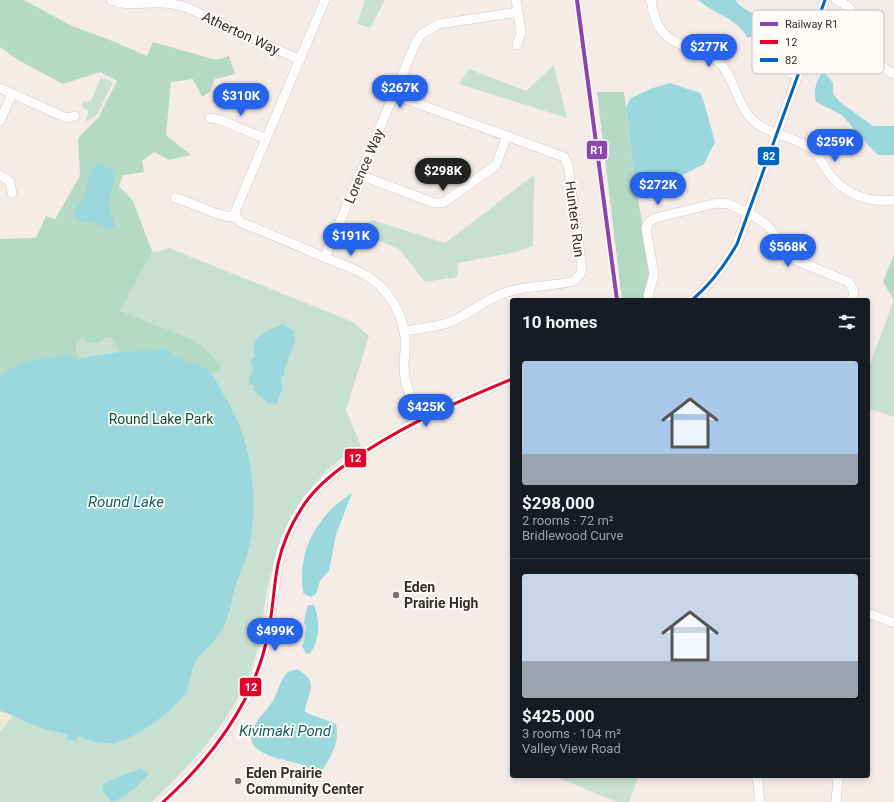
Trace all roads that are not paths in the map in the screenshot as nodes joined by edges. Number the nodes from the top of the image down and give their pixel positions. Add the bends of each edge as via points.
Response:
1 (111, 0) edge
2 (325, 0) edge
3 (516, 0) edge
4 (651, 0) edge
5 (825, 0) edge
6 (836, 0) edge
7 (821, 10) edge
8 (851, 10) edge
9 (518, 12) junction
10 (517, 45) dead end
11 (300, 60) junction
12 (884, 68) edge
13 (795, 74) edge
14 (894, 74) edge
15 (798, 75) joint
16 (0, 88) edge
17 (12, 94) junction
18 (394, 95) junction
19 (75, 116) dead end
20 (210, 118) dead end
21 (0, 121) edge
22 (778, 133) junction
23 (507, 136) junction
24 (266, 139) junction
25 (0, 175) edge
26 (360, 175) junction
27 (12, 193) dead end
28 (175, 198) dead end
29 (894, 200) edge
30 (749, 213) junction
31 (236, 217) junction
32 (325, 257) junction
33 (648, 296) dead end
34 (694, 298) edge
35 (852, 298) edge
36 (404, 331) junction
37 (510, 380) edge
38 (422, 418) junction
39 (870, 614) edge
40 (894, 623) edge
41 (757, 778) edge
42 (838, 778) edge
43 (163, 802) edge
44 (760, 802) edge
45 (836, 802) edge

1 - 11 street, Atherton Way via 124,4 159,3 188,8
2 - 11 street
3 - 9 street
4 - 22 street via 655,21 660,30 670,39 716,60 730,77 749,116 756,124
5 - 7 street
6 - 8 street
9 - 10 street via 520,32
9 - 18 street, Lorence Way via 448,22 423,33 415,44
11 - 24 street
12 - 14 street
13 - 15 street
15 - 22 street
16 - 17 street
17 - 19 street via 62,116
17 - 21 street
18 - 23 street, Hunters Run
18 - 26 street, Lorence Way
20 - 24 street
22 - 29 street via 813,150 829,173 848,192 873,200
22 - 30 street
23 - 26 street via 496,165 443,203
23 - 36 street, Hunters Run via 564,157 567,161 581,273 574,281 512,290 441,325
24 - 31 street via 235,212
25 - 27 street via 10,182
26 - 32 street, Lorence Way
28 - 31 street via 228,218
30 - 33 street via 728,204 717,203 655,218 649,222 646,228 654,275
30 - 34 street via 725,266
30 - 35 street via 768,225 795,260 849,282 854,292
31 - 32 street via 240,222
32 - 36 street via 357,271 379,285 395,305
36 - 38 street via 406,382
37 - 38 street
38 - 43 street via 337,470 302,508 280,555 267,641 257,673 243,704 212,750
39 - 40 street
41 - 44 street
42 - 45 street

